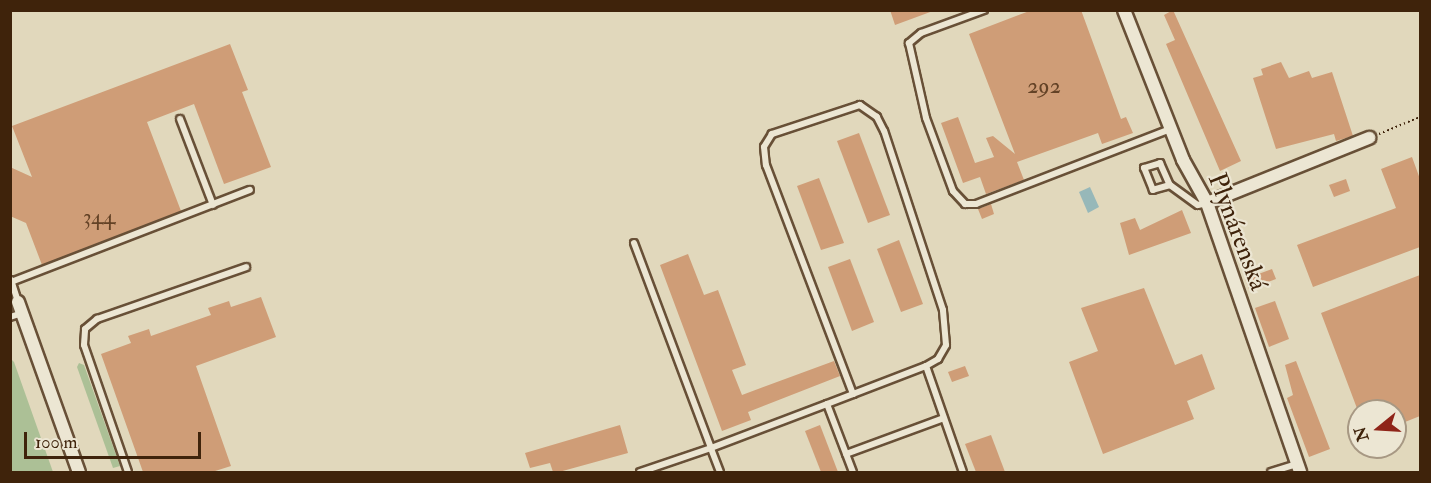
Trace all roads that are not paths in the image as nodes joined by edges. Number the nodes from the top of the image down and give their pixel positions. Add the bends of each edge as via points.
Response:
1 (984, 10) edge
2 (1124, 10) edge
3 (180, 119) dead end
4 (1170, 129) junction
5 (1370, 138) road end
6 (1170, 185) junction
7 (250, 190) dead end
8 (1207, 202) junction
9 (213, 205) junction
10 (634, 243) dead end
11 (246, 267) dead end
12 (11, 281) edge
13 (17, 311) edge
14 (926, 366) junction
15 (853, 394) junction
16 (826, 404) junction
17 (944, 418) junction
18 (711, 448) junction
19 (846, 454) junction
20 (1299, 468) edge
21 (79, 472) edge
22 (128, 472) edge
23 (640, 472) edge
24 (720, 472) edge
25 (853, 472) edge
26 (963, 472) edge
27 (1271, 472) edge

1 - 4 lane via 921,33 909,43 926,118 952,191 965,204 976,204
2 - 4 street, Plynárenská
3 - 9 lane
4 - 8 street, Plynárenská
5 - 8 street
6 - 6 lane via 1153,190 1144,168 1160,164
6 - 8 lane via 1198,205
7 - 9 lane
8 - 20 street, Plynárenská
9 - 12 lane
10 - 18 lane
11 - 22 lane via 97,319 85,328 84,345
12 - 13 lane
13 - 21 street
14 - 15 lane
14 - 15 lane via 943,353 947,327 877,117 869,109 851,105 783,130 766,141 766,165
14 - 17 lane
15 - 16 lane
16 - 18 lane
16 - 19 lane
17 - 19 lane
17 - 26 lane
18 - 23 lane
18 - 24 lane
19 - 25 lane
20 - 27 lane

